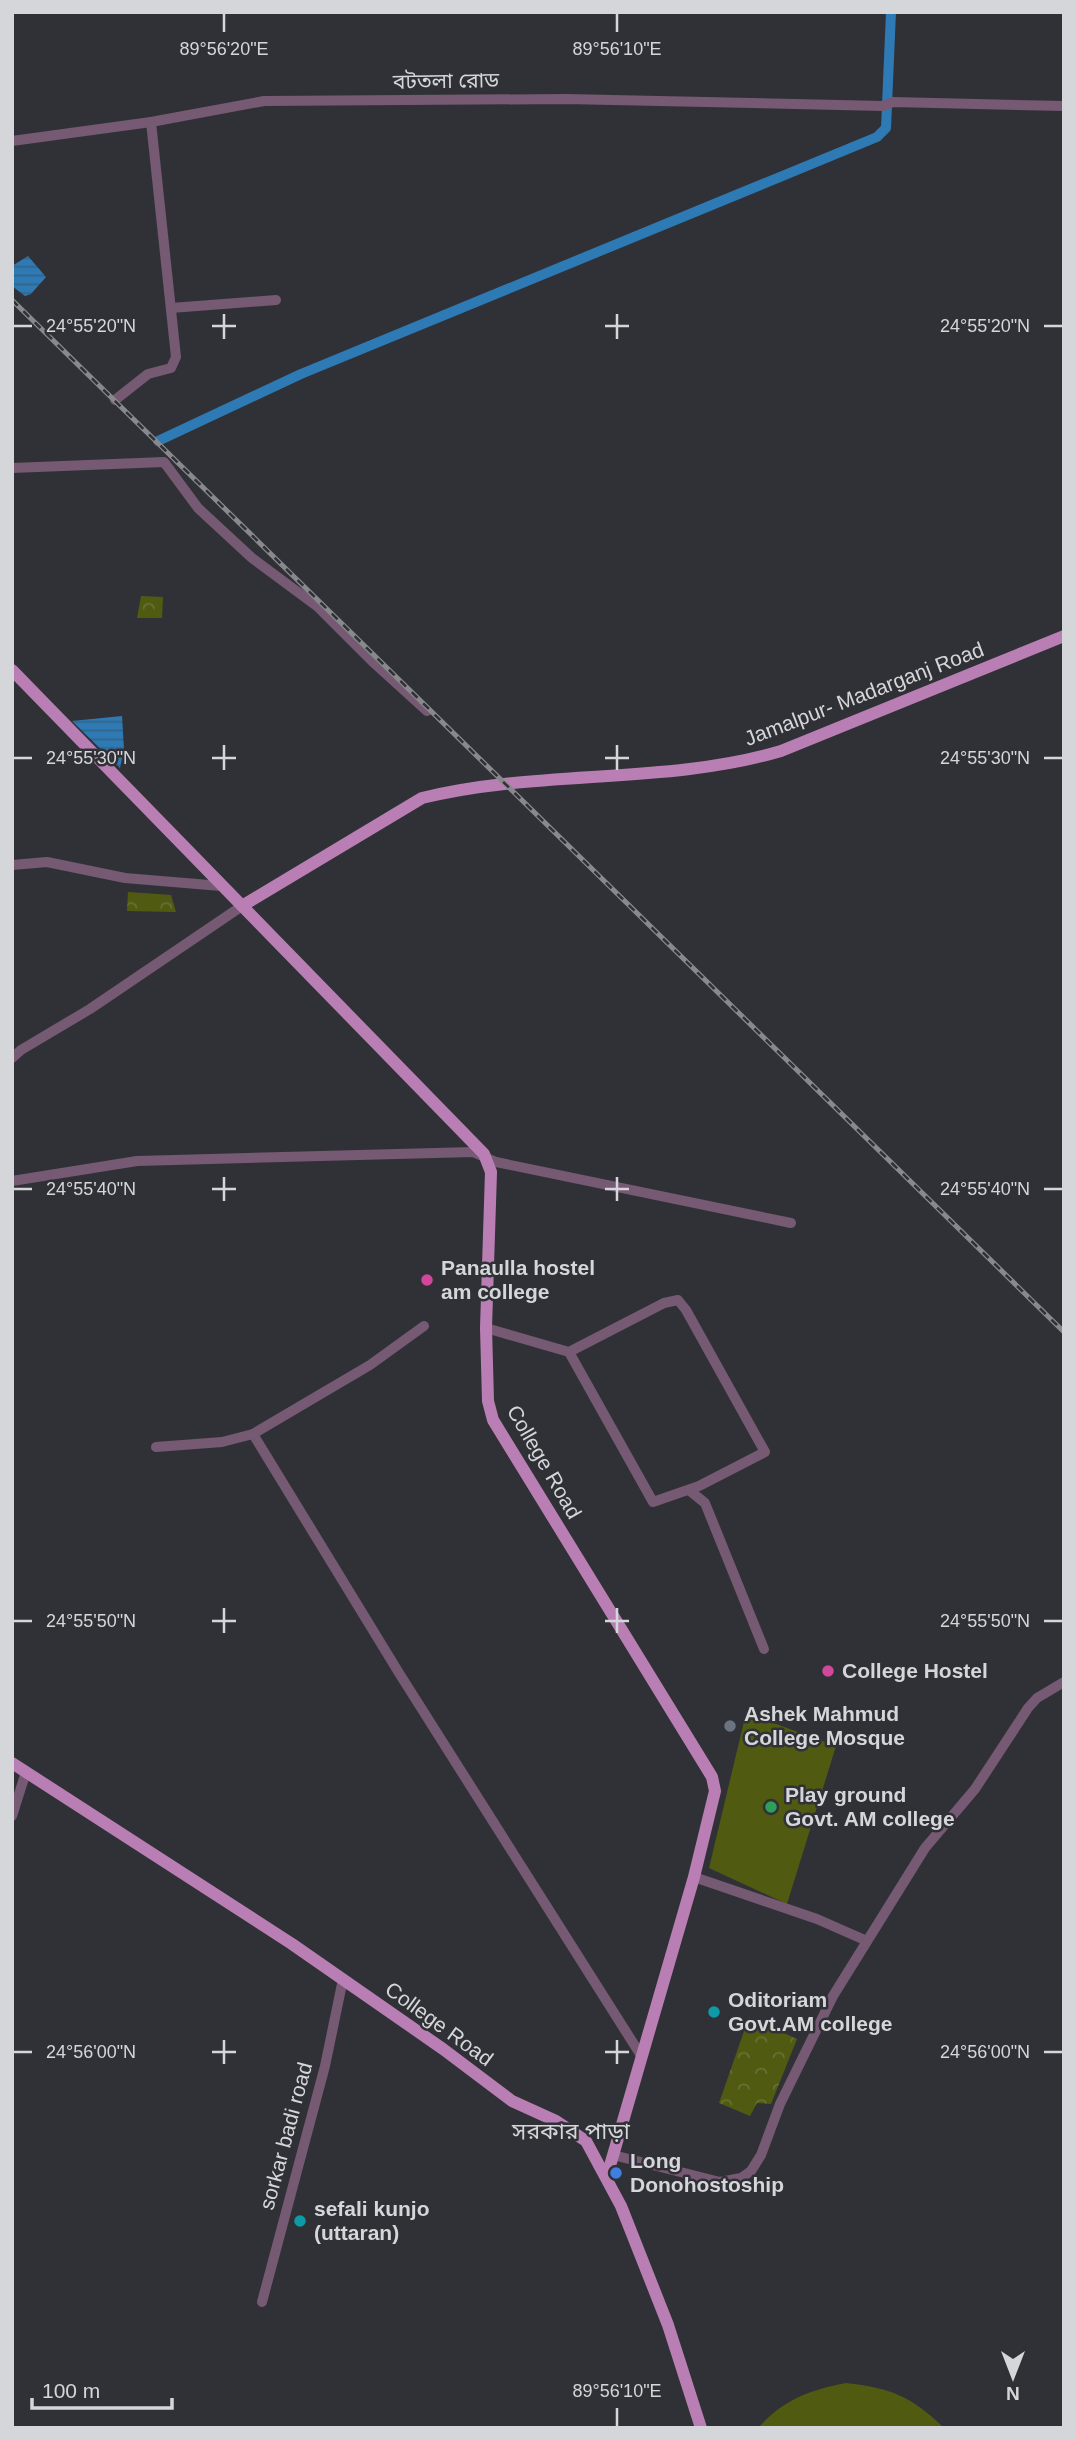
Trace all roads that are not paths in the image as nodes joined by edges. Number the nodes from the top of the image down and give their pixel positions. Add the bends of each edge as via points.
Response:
1 (1064, 106) edge
2 (150, 122) junction
3 (12, 141) edge
4 (276, 300) dead end
5 (171, 308) junction
6 (115, 400) dead end
7 (12, 468) edge
8 (1064, 636) edge
9 (12, 670) edge
10 (427, 711) dead end
11 (12, 865) edge
12 (221, 886) junction
13 (242, 906) junction
14 (12, 1058) edge
15 (484, 1154) junction
16 (12, 1181) edge
17 (791, 1223) dead end
18 (424, 1326) dead end
19 (486, 1328) junction
20 (569, 1352) junction
21 (253, 1434) junction
22 (156, 1447) dead end
23 (709, 1481) junction
24 (689, 1490) junction
25 (705, 1503) junction
26 (764, 1649) dead end
27 (1064, 1682) edge
28 (12, 1763) edge
29 (26, 1772) junction
30 (12, 1816) edge
31 (694, 1877) junction
32 (867, 1941) junction
33 (343, 1979) junction
34 (642, 2057) junction
35 (613, 2155) junction
36 (607, 2176) junction
37 (262, 2302) dead end
38 (701, 2428) edge

1 - 2 street, বটতলা রোড via 566,99 264,101
2 - 3 street, বটতলা রোড
2 - 5 street
4 - 5 street
5 - 6 street via 176,357 171,368 148,374
7 - 10 street via 164,462 198,508 252,558 318,607
8 - 13 main road, Jamalpur- Madarganj Road via 741,763 534,782 422,798
9 - 12 main road
11 - 12 street via 47,862 125,878
12 - 13 main road
13 - 14 street
13 - 15 main road
15 - 16 street via 136,1161
15 - 17 street via 496,1162
15 - 19 main road via 491,1172
18 - 21 street via 358,1372
19 - 20 street
19 - 31 main road, College Road via 488,1401 493,1420 712,1777 715,1791
20 - 23 street via 678,1300 765,1452
20 - 24 street via 653,1502
21 - 22 street via 222,1442
21 - 34 street
23 - 24 street
23 - 25 street
24 - 25 street
25 - 26 street
27 - 32 street via 1028,1708 975,1789 925,1848
28 - 29 main road, College Road
29 - 30 street
29 - 33 main road, College Road
31 - 32 street
31 - 34 main road, College Road
32 - 35 street via 811,2036 751,2171 720,2182
33 - 36 main road, College Road via 512,2101 586,2141
33 - 37 street, sorkar badi road via 325,2066
34 - 35 main road, College Road
35 - 36 main road, College Road
36 - 38 main road, College Road via 668,2325

